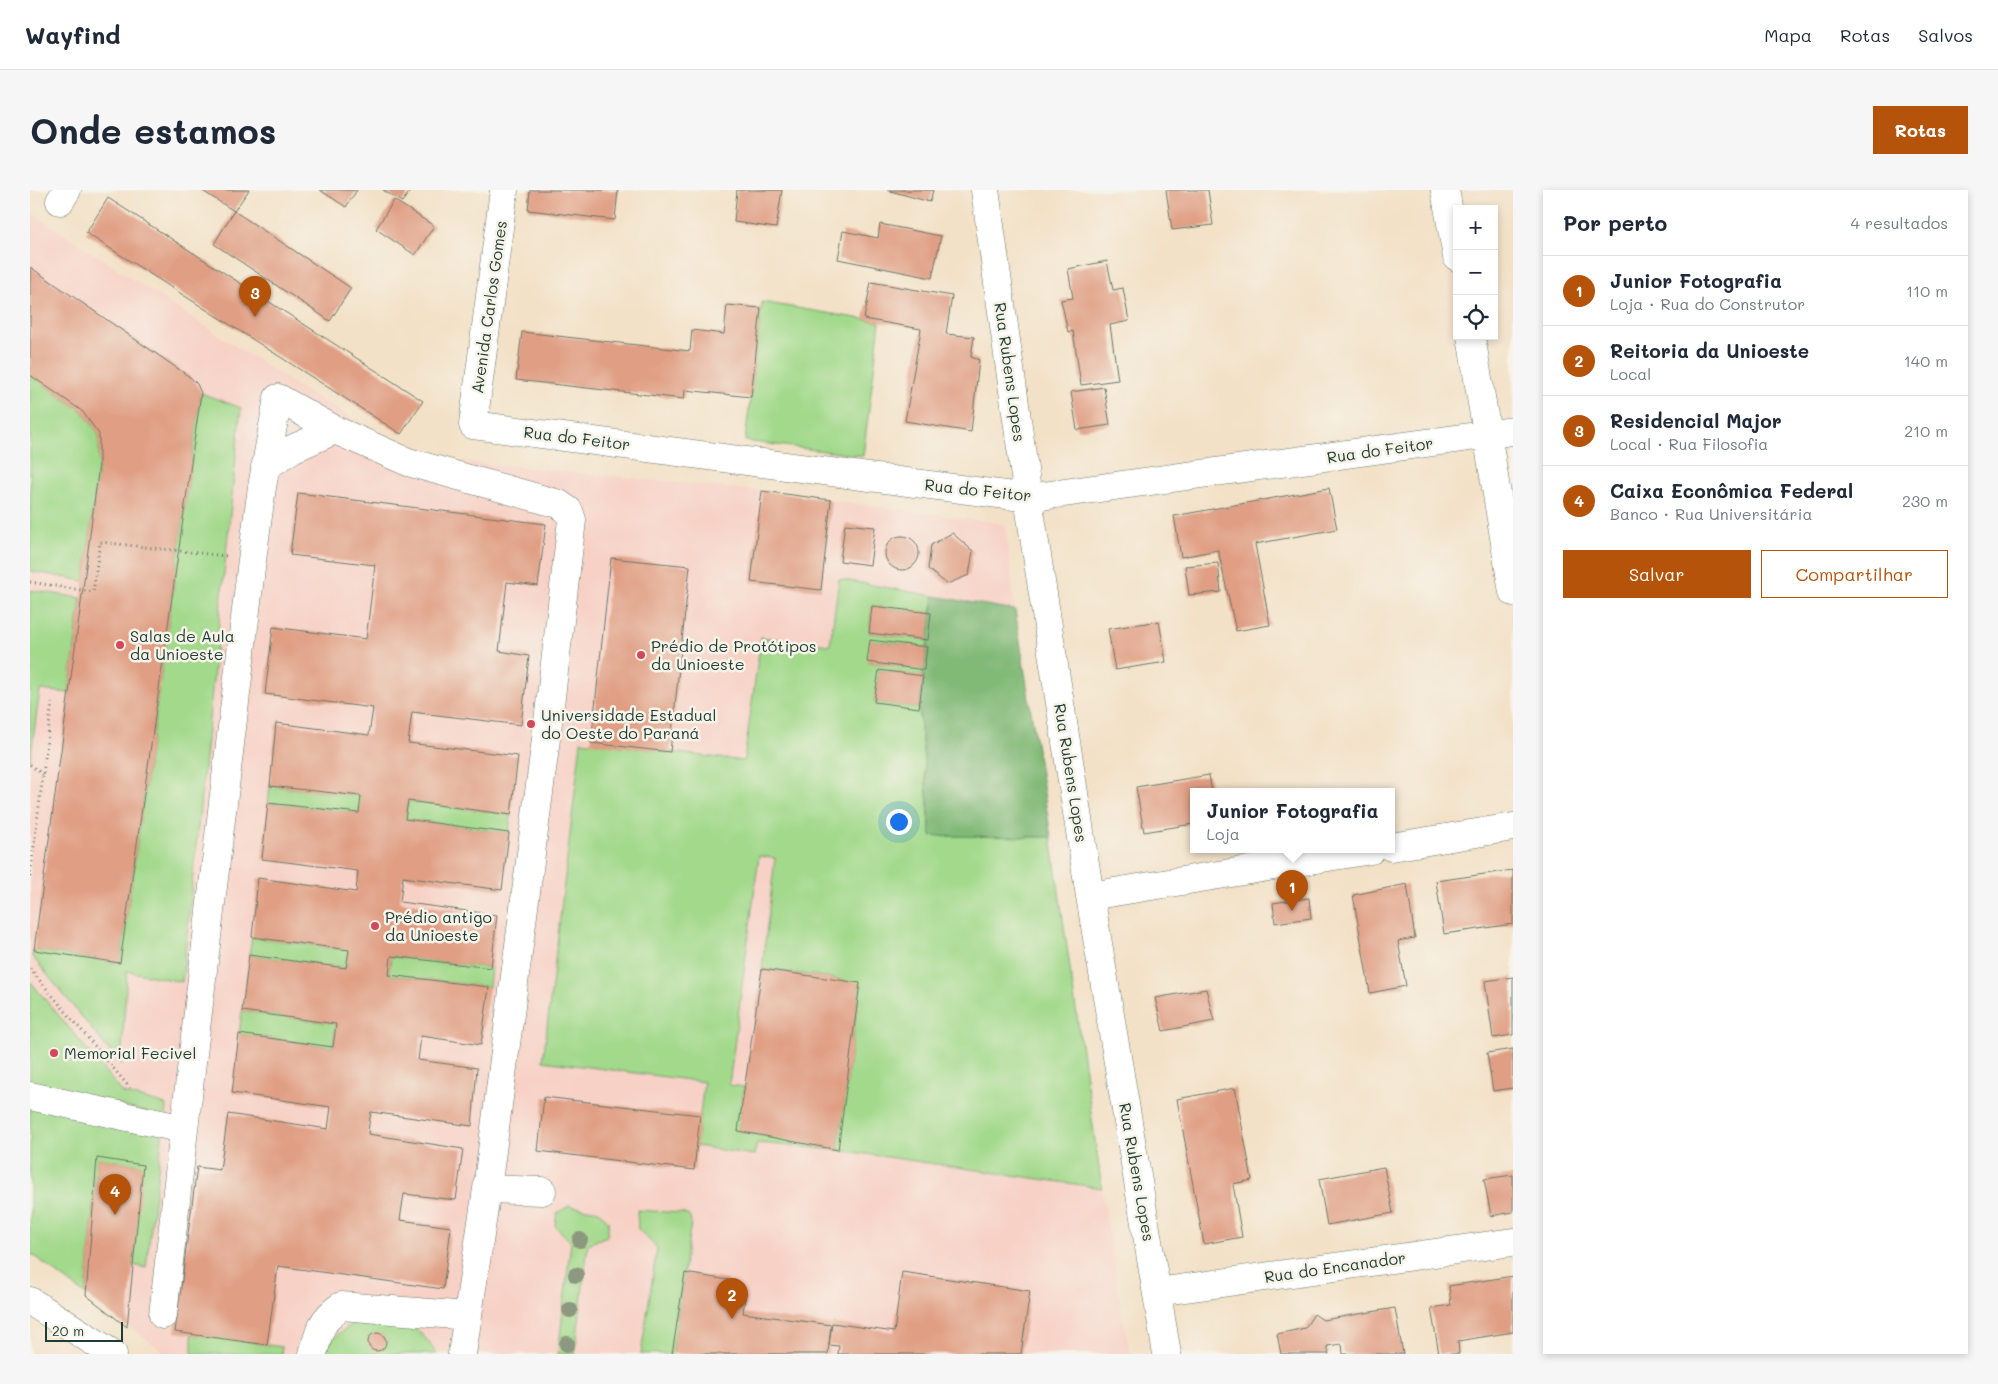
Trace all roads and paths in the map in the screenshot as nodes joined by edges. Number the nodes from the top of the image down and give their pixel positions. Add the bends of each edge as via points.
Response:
1 (504, 190) edge
2 (985, 190) edge
3 (1445, 190) edge
4 (1456, 250) edge
5 (1472, 340) edge
6 (473, 425) joint
7 (335, 430) junction
8 (1501, 433) edge
9 (265, 467) junction
10 (1028, 498) junction
11 (252, 560) junction
12 (30, 582) edge
13 (1513, 592) edge
14 (52, 703) dead end
15 (30, 765) edge
16 (44, 775) junction
17 (1513, 827) edge
18 (1395, 845) edge
19 (1353, 853) edge
20 (30, 877) edge
21 (1090, 896) junction
22 (30, 969) edge
23 (137, 1090) dead end
24 (30, 1096) edge
25 (184, 1129) junction
26 (487, 1189) junction
27 (542, 1191) dead end
28 (1513, 1242) edge
29 (1157, 1292) junction
30 (30, 1301) edge
31 (163, 1315) dead end
32 (468, 1316) junction
33 (109, 1353) edge
34 (313, 1354) edge
35 (462, 1354) edge
36 (1167, 1354) edge

1 - 6 street, Avenida Carlos Gomes
2 - 10 street, Rua Rubens Lopes
3 - 4 street
5 - 8 street
6 - 10 street, Rua do Feitor
7 - 9 street via 292,449
7 - 9 street via 278,398
7 - 26 street via 408,462 559,504 569,511 572,520
8 - 10 street, Rua do Feitor
8 - 13 street
9 - 11 street
10 - 21 street, Rua Rubens Lopes
11 - 12 path via 100,542 93,592
11 - 25 street
14 - 16 path
15 - 16 path
16 - 20 path
17 - 18 street
19 - 21 street
21 - 29 street, Rua Rubens Lopes
22 - 23 path via 128,1088
24 - 25 street
25 - 31 street
26 - 27 street
26 - 32 street
28 - 29 street, Rua do Encanador
29 - 36 street, Rua Rubens Lopes
30 - 33 street
32 - 34 street via 341,1306 328,1315 320,1327
32 - 35 street

